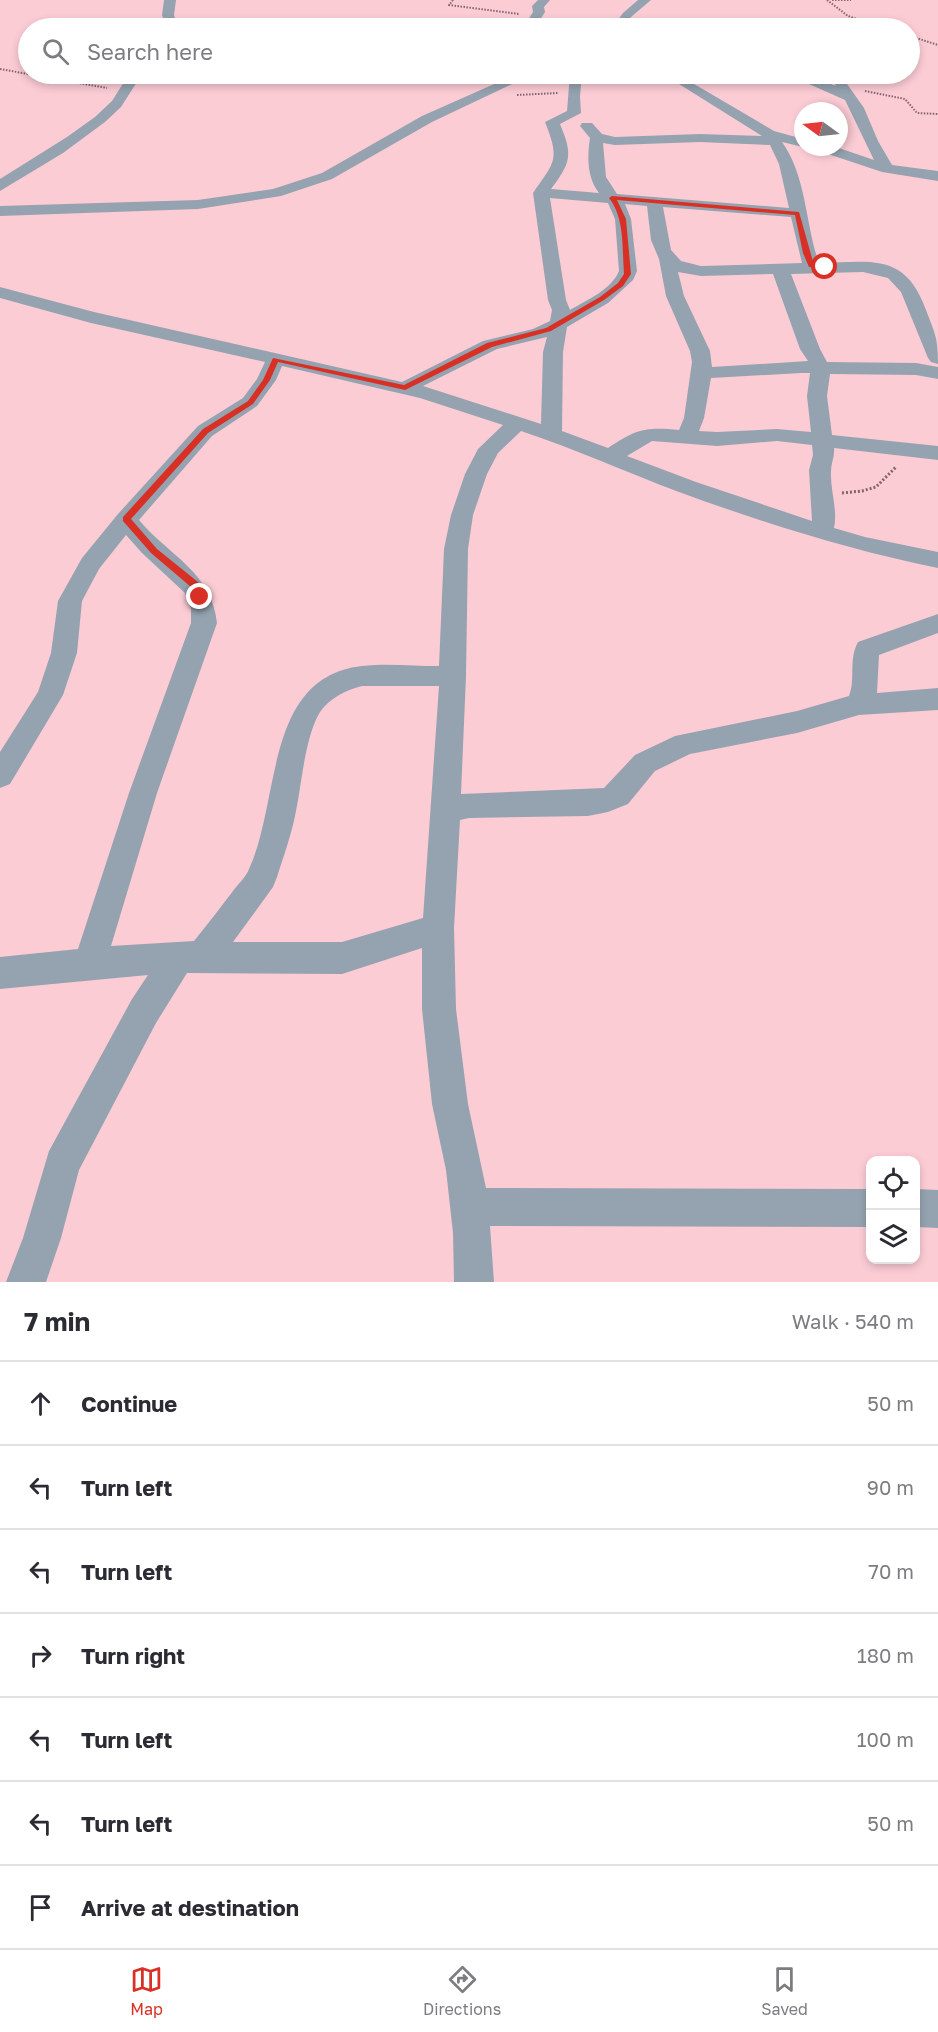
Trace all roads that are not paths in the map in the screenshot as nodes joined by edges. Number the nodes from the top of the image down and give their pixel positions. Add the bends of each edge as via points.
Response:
1 (171, 0) edge
2 (543, 0) edge
3 (645, 0) edge
4 (169, 18) edge
5 (538, 18) edge
6 (625, 18) edge
7 (128, 84) edge
8 (505, 84) edge
9 (575, 84) edge
10 (696, 84) edge
11 (822, 84) edge
12 (841, 84) edge
13 (847, 93) junction
14 (574, 113) junction
15 (597, 137) junction
16 (772, 138) junction
17 (794, 141) edge
18 (848, 156) edge
19 (887, 169) junction
20 (938, 176) edge
21 (0, 186) edge
22 (541, 193) junction
23 (612, 198) junction
24 (655, 202) junction
25 (0, 211) edge
26 (797, 213) junction
27 (667, 260) junction
28 (812, 267) junction
29 (780, 269) junction
30 (0, 292) edge
31 (557, 325) junction
32 (938, 358) edge
33 (276, 359) junction
34 (821, 368) junction
35 (702, 373) junction
36 (938, 373) edge
37 (405, 388) junction
38 (518, 423) junction
39 (551, 434) junction
40 (687, 436) junction
41 (822, 441) junction
42 (929, 452) edge
43 (609, 458) junction
44 (126, 519) junction
45 (821, 532) junction
46 (938, 560) edge
47 (938, 623) edge
48 (453, 676) junction
49 (938, 699) edge
50 (858, 704) junction
51 (0, 776) edge
52 (444, 811) junction
53 (438, 928) junction
54 (190, 957) junction
55 (90, 963) junction
56 (0, 973) edge
57 (469, 1207) junction
58 (866, 1208) edge
59 (920, 1208) edge
60 (938, 1209) edge
61 (26, 1282) edge
62 (474, 1282) edge

1 - 4 street
2 - 5 street via 537,6
3 - 6 street
7 - 21 street via 115,107 56,152
8 - 25 street via 427,119 336,171 282,191 183,204
9 - 14 street
10 - 16 street via 705,97
11 - 13 street
12 - 13 street
13 - 19 street
14 - 15 street
14 - 22 street via 552,122 563,147 563,158
15 - 16 street via 615,141
15 - 23 street via 598,177
16 - 17 street
16 - 26 street via 789,172
18 - 19 street
19 - 20 street
22 - 23 street
22 - 31 street via 561,310
23 - 24 street
23 - 31 street via 623,219 628,274 602,299
24 - 26 street
24 - 27 street via 660,242
26 - 28 street
27 - 29 street via 687,270
27 - 35 street via 675,296 700,351
28 - 29 street
28 - 32 street via 874,268 898,276 912,293
29 - 34 street
30 - 33 street
31 - 37 street via 490,345
31 - 39 street via 550,396
33 - 37 street
33 - 44 street via 250,402 205,431
34 - 35 street
34 - 36 street via 923,369
34 - 41 street via 817,396
35 - 40 street
37 - 38 street
38 - 39 street
38 - 48 street via 489,449 462,515 456,549
39 - 43 street
40 - 41 street via 732,439 770,435
40 - 43 street via 650,434
41 - 42 street
41 - 45 street via 820,491 825,516
43 - 45 street
44 - 51 street via 90,564 70,600 58,676
44 - 55 street via 154,551 195,585 204,622 152,765
45 - 46 street
47 - 50 street via 867,650 865,690
48 - 52 street
48 - 54 street via 362,676 340,681 318,697 307,710 294,745 281,814 262,877
49 - 50 street
50 - 52 street via 797,722 686,744 645,763 618,795 608,800 469,805
52 - 53 street
53 - 54 street via 342,958
53 - 57 street via 439,1009 450,1104
54 - 55 street
54 - 61 street via 144,1011 62,1164
55 - 56 street
57 - 58 street
57 - 62 street
59 - 60 street

